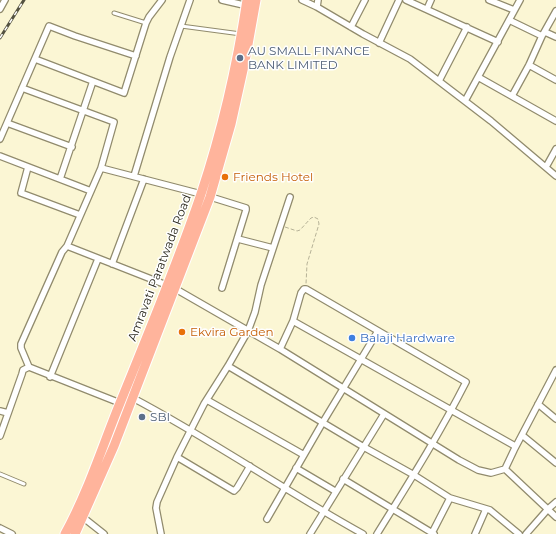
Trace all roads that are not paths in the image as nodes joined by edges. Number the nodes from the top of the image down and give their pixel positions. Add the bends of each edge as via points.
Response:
1 (162, 0) edge
2 (190, 0) edge
3 (222, 0) edge
4 (302, 0) edge
5 (318, 0) edge
6 (365, 0) edge
7 (399, 0) edge
8 (406, 0) edge
9 (431, 0) edge
10 (489, 0) edge
11 (520, 0) edge
12 (251, 3) edge
13 (317, 7) junction
14 (427, 9) junction
15 (514, 10) junction
16 (556, 12) edge
17 (114, 13) dead end
18 (509, 20) junction
19 (146, 23) junction
20 (181, 26) junction
21 (351, 27) junction
22 (467, 27) junction
23 (241, 34) junction
24 (544, 34) junction
25 (556, 37) edge
26 (498, 42) junction
27 (379, 43) junction
28 (136, 56) junction
29 (35, 60) junction
30 (529, 65) junction
31 (478, 77) junction
32 (556, 80) edge
33 (93, 81) junction
34 (439, 81) junction
35 (22, 88) junction
36 (512, 96) junction
37 (465, 101) junction
38 (83, 110) junction
39 (556, 121) edge
40 (7, 123) junction
41 (0, 139) edge
42 (72, 147) junction
43 (556, 149) edge
44 (0, 156) edge
45 (28, 167) junction
46 (546, 167) junction
47 (101, 168) junction
48 (134, 176) junction
49 (556, 176) edge
50 (60, 179) junction
51 (144, 179) junction
52 (91, 191) junction
53 (206, 195) junction
54 (290, 197) dead end
55 (80, 215) junction
56 (238, 239) junction
57 (67, 246) junction
58 (273, 248) junction
59 (98, 259) junction
60 (112, 264) junction
61 (171, 287) junction
62 (222, 288) dead end
63 (293, 321) junction
64 (378, 331) junction
65 (248, 332) junction
66 (280, 349) junction
67 (361, 359) junction
68 (228, 366) junction
69 (29, 367) junction
70 (556, 372) edge
71 (50, 376) junction
72 (343, 389) junction
73 (128, 396) junction
74 (207, 400) junction
75 (120, 403) junction
76 (538, 404) junction
77 (0, 410) edge
78 (452, 410) junction
79 (8, 413) junction
80 (384, 414) junction
81 (556, 419) edge
82 (322, 422) junction
83 (191, 431) junction
84 (522, 435) junction
85 (0, 436) edge
86 (432, 443) junction
87 (516, 446) junction
88 (365, 447) junction
89 (304, 455) junction
90 (178, 457) junction
91 (556, 463) edge
92 (250, 466) junction
93 (296, 468) junction
94 (505, 469) junction
95 (0, 474) edge
96 (414, 475) junction
97 (344, 479) junction
98 (24, 484) dead end
99 (285, 488) junction
100 (336, 491) junction
101 (450, 498) junction
102 (556, 502) edge
103 (392, 509) junction
104 (486, 509) junction
105 (548, 509) junction
106 (323, 512) junction
107 (80, 515) junction
108 (556, 517) edge
109 (267, 519) dead end
110 (0, 528) edge
111 (433, 533) edge
112 (12, 534) edge
113 (65, 534) edge
114 (75, 534) edge
115 (104, 534) edge
116 (161, 534) edge
117 (310, 534) edge
118 (363, 534) edge
119 (377, 534) edge
120 (474, 534) edge
121 (519, 534) edge
122 (526, 534) edge

1 - 19 street
2 - 20 street
3 - 12 street
4 - 13 street
5 - 13 street
6 - 21 street
7 - 27 street
8 - 14 street
9 - 14 street
10 - 15 street
11 - 15 street
12 - 23 main road, Amravati Paratwada Road
12 - 53 main road, Amravati Paratwada Road via 245,61 232,117
13 - 21 street
14 - 22 street
15 - 18 street
16 - 24 street
17 - 19 lane
18 - 24 street
18 - 26 street
19 - 28 street
20 - 23 lane
20 - 48 street
21 - 27 street
22 - 26 street
22 - 34 street
23 - 53 main road, Amravati Paratwada Road
24 - 25 street
24 - 30 street
26 - 31 street
27 - 34 street via 410,59
28 - 29 street via 49,26
28 - 33 street via 124,93
29 - 33 street
29 - 35 street
30 - 32 street
30 - 36 street
31 - 36 street
31 - 37 street
33 - 38 street
34 - 37 street
35 - 38 street
35 - 40 street
36 - 39 street
37 - 46 street
38 - 42 street
38 - 47 street via 114,122
40 - 41 street
40 - 42 street
42 - 50 street
43 - 46 street
44 - 45 street
45 - 50 street
45 - 55 street via 21,194
46 - 49 street
47 - 48 street
47 - 52 street
48 - 51 street
50 - 52 street
51 - 53 street
51 - 60 street
52 - 55 street
53 - 56 street via 246,208
53 - 61 main road, Amravati Paratwada Road
54 - 58 street
55 - 57 street
56 - 58 street
56 - 62 street
57 - 59 street
57 - 69 street via 21,344
58 - 65 street
59 - 60 street
59 - 71 street
60 - 61 street
61 - 65 street
61 - 73 main road, Amravati Paratwada Road
63 - 64 street via 302,290 306,288
63 - 66 street
63 - 67 street
64 - 67 street
64 - 78 street via 466,382
65 - 66 street
65 - 68 street
66 - 72 street
67 - 72 street
67 - 78 street
68 - 74 street
68 - 82 street
69 - 71 street
69 - 79 street via 23,370
70 - 76 street
71 - 75 street
72 - 80 street
72 - 82 street
73 - 75 main road, Amravati Paratwada Road
73 - 83 street
73 - 107 main road, Amravati Paratwada Road via 114,446
74 - 83 street
74 - 89 street
75 - 107 main road, Amravati Paratwada Road
76 - 81 street
76 - 84 street
77 - 79 street
78 - 86 street
78 - 87 street
79 - 85 street
80 - 86 street
80 - 88 street
82 - 88 street
82 - 89 street
83 - 90 street
83 - 92 street
84 - 87 street
84 - 91 street
86 - 94 street via 478,470 491,473
86 - 96 street
87 - 94 street
88 - 96 street
88 - 97 street
89 - 93 street
90 - 92 street via 234,491
90 - 116 street via 156,506
92 - 99 street
93 - 99 street
93 - 100 street
94 - 105 street
95 - 98 lane
96 - 101 street
96 - 103 street
97 - 100 street
97 - 103 street
99 - 106 street
99 - 109 street
100 - 106 street
101 - 104 street
101 - 111 street
102 - 105 street
103 - 111 street
103 - 119 street
104 - 120 street
104 - 121 street
105 - 108 street
105 - 122 street
106 - 117 street
106 - 118 street
107 - 113 main road, Amravati Paratwada Road
107 - 114 main road, Amravati Paratwada Road
107 - 115 street
110 - 112 street

